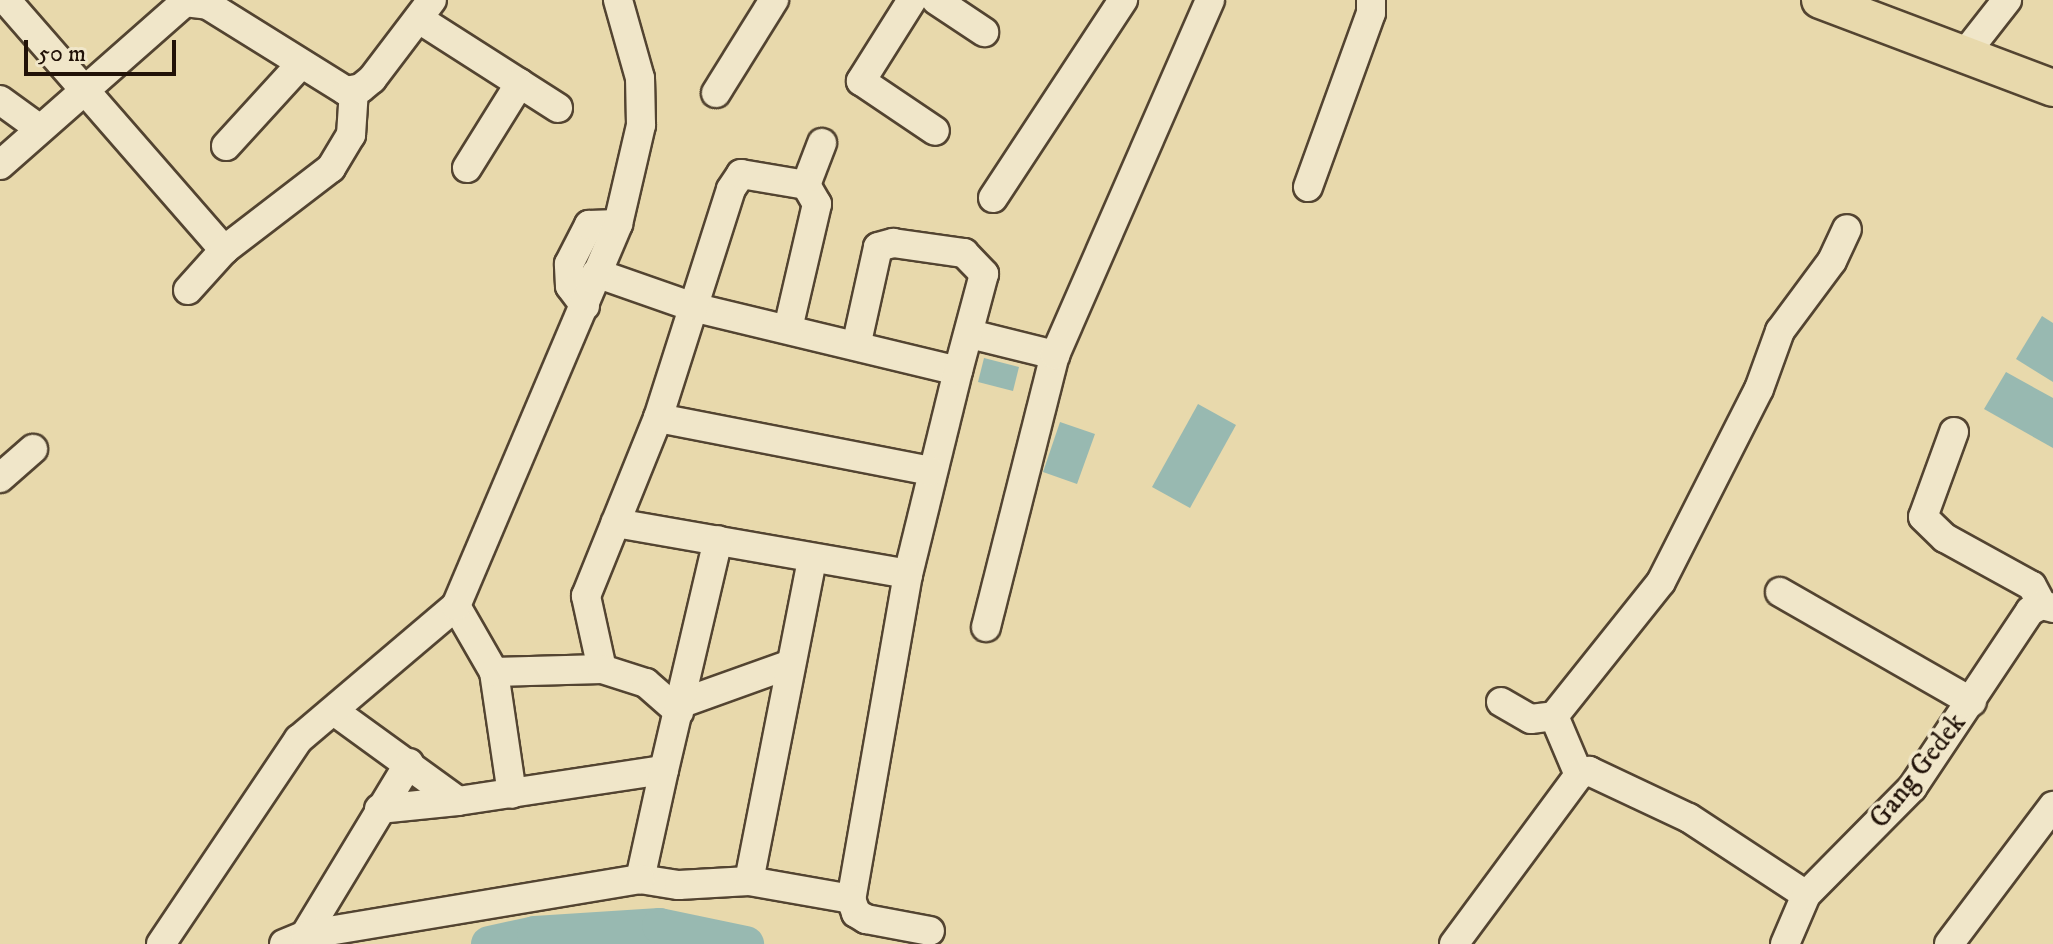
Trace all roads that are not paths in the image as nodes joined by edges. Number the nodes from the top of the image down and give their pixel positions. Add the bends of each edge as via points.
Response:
1 (6, 0) edge
2 (618, 0) edge
3 (774, 0) edge
4 (912, 0) edge
5 (936, 0) edge
6 (1123, 0) edge
7 (1210, 0) edge
8 (1371, 0) edge
9 (1820, 0) edge
10 (2007, 0) edge
11 (185, 1) edge
12 (426, 6) edge
13 (984, 32) dead end
14 (1967, 51) junction
15 (299, 66) junction
16 (520, 83) junction
17 (2053, 88) edge
18 (87, 90) junction
19 (354, 90) junction
20 (716, 93) dead end
21 (0, 100) edge
22 (558, 108) dead end
23 (40, 129) junction
24 (935, 131) dead end
25 (822, 143) dead end
26 (226, 146) dead end
27 (2, 159) edge
28 (467, 168) dead end
29 (806, 185) junction
30 (1308, 187) dead end
31 (993, 198) dead end
32 (618, 224) junction
33 (1847, 229) dead end
34 (224, 250) junction
35 (596, 273) junction
36 (188, 290) dead end
37 (585, 306) junction
38 (696, 308) junction
39 (788, 329) junction
40 (970, 334) junction
41 (857, 342) junction
42 (1055, 355) junction
43 (958, 371) junction
44 (658, 418) junction
45 (1954, 432) dead end
46 (33, 449) dead end
47 (930, 471) junction
48 (0, 478) edge
49 (615, 523) junction
50 (718, 540) junction
51 (812, 559) junction
52 (908, 574) junction
53 (1780, 592) dead end
54 (456, 606) junction
55 (2048, 606) edge
56 (986, 627) dead end
57 (788, 665) junction
58 (602, 669) junction
59 (494, 672) junction
60 (1501, 702) dead end
61 (1972, 702) junction
62 (680, 707) junction
63 (334, 711) junction
64 (1554, 716) junction
65 (409, 763) junction
66 (664, 770) junction
67 (1579, 775) junction
68 (512, 794) junction
69 (458, 801) junction
70 (2053, 806) edge
71 (379, 809) junction
72 (640, 879) junction
73 (749, 881) junction
74 (1806, 895) junction
75 (851, 899) junction
76 (930, 931) dead end
77 (294, 939) edge
78 (161, 944) edge
79 (1454, 944) edge
80 (1785, 944) edge
81 (1949, 944) edge

1 - 18 street
2 - 32 street via 640,78 641,125
3 - 20 street
4 - 24 street via 861,81
5 - 13 street
6 - 31 street
7 - 42 street
8 - 30 street via 1371,13
9 - 14 main road
10 - 14 street
11 - 15 street via 200,1 220,12
11 - 18 street
12 - 16 street
12 - 19 street via 372,79
14 - 17 main road
15 - 19 street via 339,89
15 - 26 street
16 - 22 street
16 - 28 street
18 - 23 street
18 - 34 street
19 - 34 street via 351,135 331,168
21 - 23 street
23 - 27 street
25 - 29 street
29 - 38 street via 754,174 735,179
29 - 39 street via 817,209
32 - 35 street
32 - 37 street via 589,225 569,264 570,286
33 - 64 street via 1832,261 1780,331 1759,389 1661,582
34 - 36 street
35 - 37 street
35 - 38 street
37 - 54 street
38 - 39 street
38 - 44 street
39 - 41 street
40 - 41 street via 984,274 975,259 886,243 873,257
40 - 42 street
40 - 43 street
41 - 43 street
42 - 56 street
43 - 47 street
44 - 47 street
44 - 49 street
45 - 55 street via 1923,517 1945,538 2032,586
46 - 48 street
47 - 52 street
49 - 50 street
49 - 58 street via 586,596
50 - 51 street
50 - 62 street
51 - 52 street
51 - 57 street
52 - 75 street
53 - 61 street
54 - 59 street
54 - 63 street
55 - 61 street, Gang Gedek via 2030,611
57 - 62 street
57 - 73 street
58 - 59 street
58 - 62 street via 646,683
59 - 68 street
60 - 64 street via 1531,719
61 - 74 street, Gang Gedek via 1912,788
62 - 66 street
63 - 65 street
63 - 78 street via 299,739
64 - 67 street
65 - 69 street
65 - 71 street
66 - 68 street
66 - 72 street
67 - 74 street via 1597,771 1653,798
67 - 79 street
68 - 69 street
69 - 71 street
70 - 81 street
71 - 77 street
72 - 73 street via 711,886
72 - 77 street
73 - 75 street
74 - 80 street, Gang Gedek
75 - 76 street via 856,913 866,919

